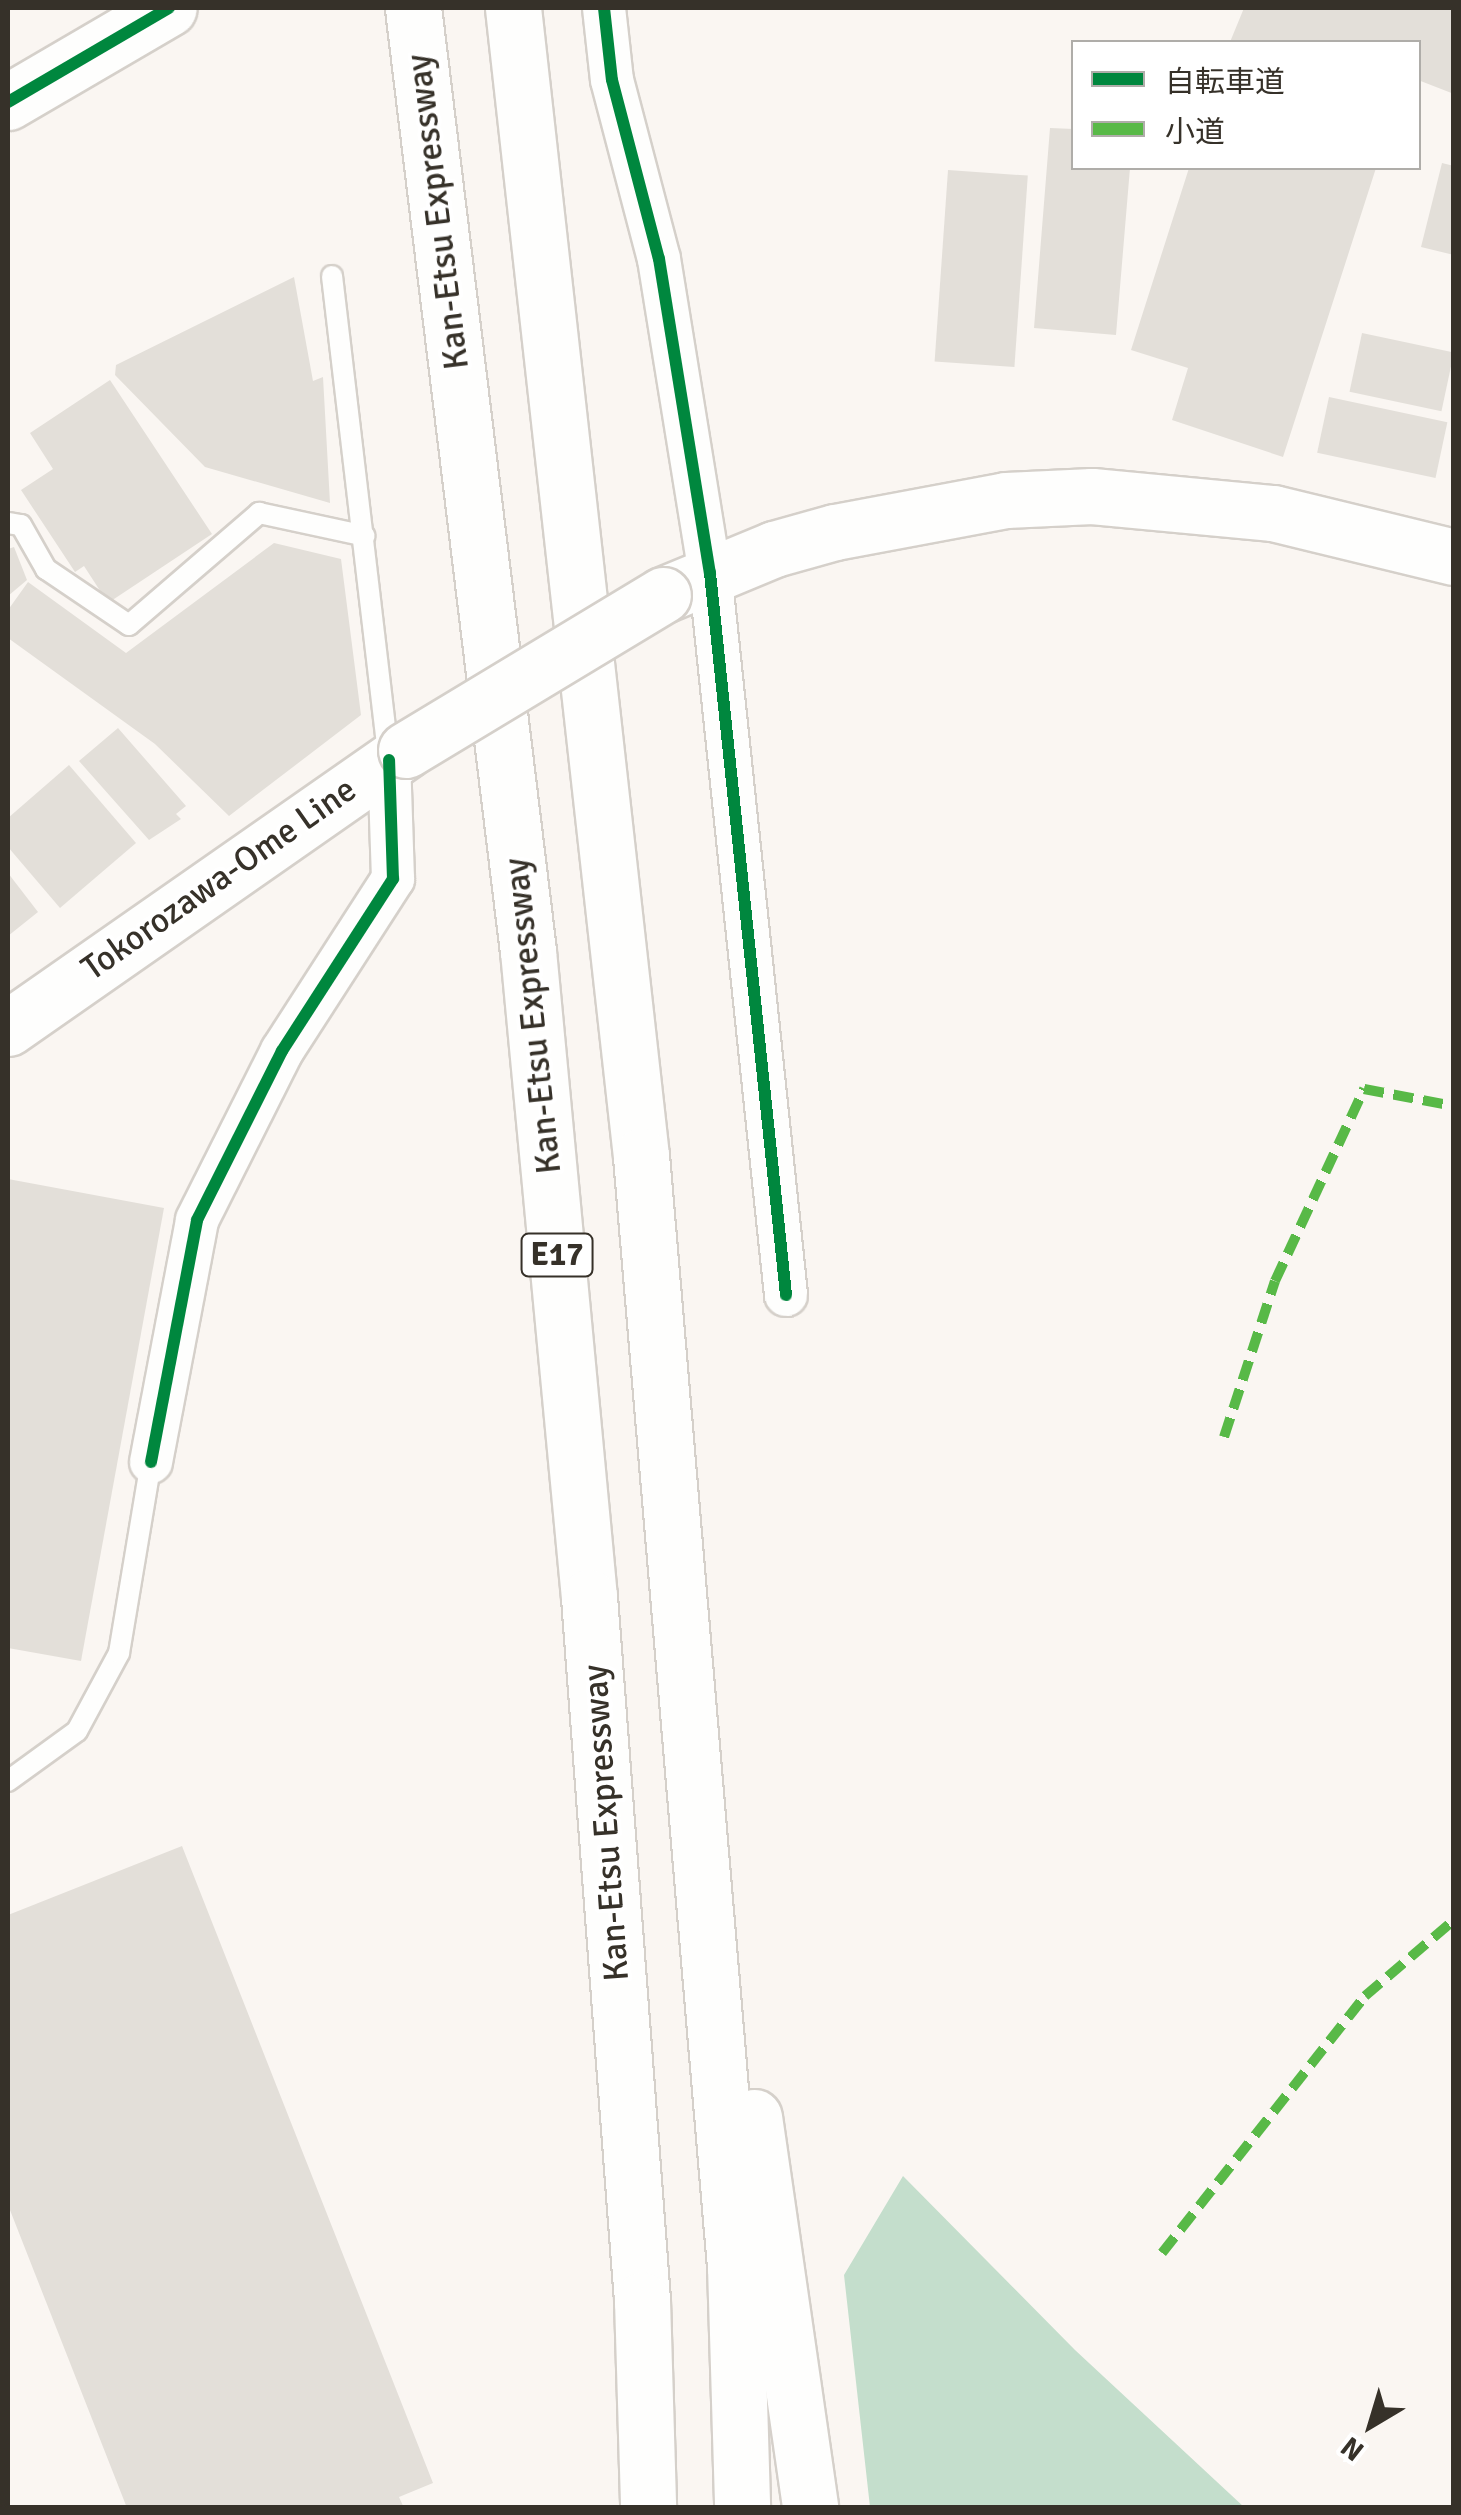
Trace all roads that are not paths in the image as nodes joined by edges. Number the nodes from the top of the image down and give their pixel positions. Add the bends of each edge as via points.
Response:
1 (169, 8) edge
2 (412, 8) edge
3 (512, 8) edge
4 (604, 8) edge
5 (8, 102) edge
6 (332, 276) dead end
7 (8, 523) edge
8 (365, 536) junction
9 (1454, 557) edge
10 (687, 584) junction
11 (397, 755) junction
12 (8, 1028) edge
13 (786, 1295) dead end
14 (151, 1462) joint
15 (691, 1754) junction
16 (8, 1781) edge
17 (642, 2300) junction
18 (629, 2508) edge
19 (648, 2508) edge
20 (742, 2508) edge
21 (810, 2508) edge

1 - 5 main road
2 - 17 main road, Kan-Etsu Expressway / E17 via 528,950 589,1598
3 - 15 main road, E17 via 637,1116
4 - 10 street via 612,80 659,258
6 - 8 lane
7 - 8 lane via 21,525 46,569 129,625 259,513
8 - 11 lane
9 - 10 main road, Tokorozawa-Ome Line via 1273,514 1092,496 911,515
10 - 11 main road, Tokorozawa-Ome Line, bridge
10 - 13 street
11 - 12 main road, Tokorozawa-Ome Line
11 - 14 street via 393,880 282,1051 198,1220
14 - 16 lane via 119,1653 77,1731
15 - 20 main road, E17 via 735,2266
15 - 21 main road via 780,2264
17 - 18 main road
17 - 19 main road, Kan-Etsu Expressway / E17

